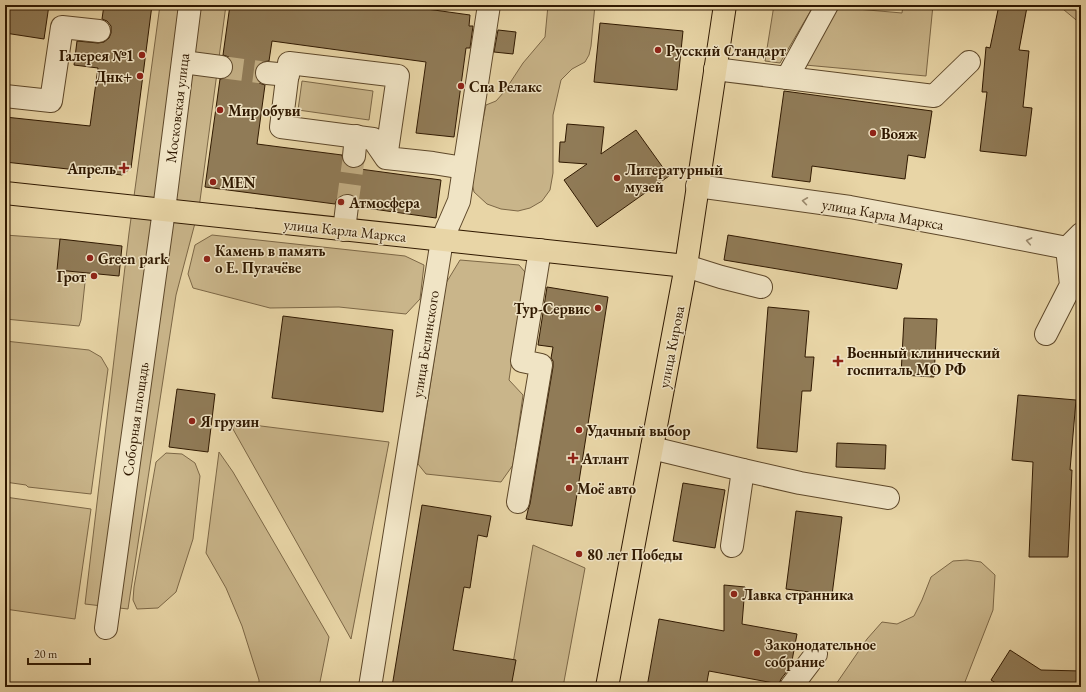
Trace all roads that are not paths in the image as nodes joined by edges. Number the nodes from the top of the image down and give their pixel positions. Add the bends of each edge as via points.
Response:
1 (190, 5) edge
2 (489, 5) edge
3 (725, 5) edge
4 (827, 5) edge
5 (99, 31) dead end
6 (182, 62) junction
7 (968, 62) dead end
8 (221, 67) tunnel mouth
9 (716, 69) junction
10 (787, 78) junction
11 (5, 96) edge
12 (386, 158) junction
13 (464, 168) junction
14 (697, 186) junction
15 (5, 193) edge
16 (347, 206) tunnel mouth
17 (164, 210) junction
18 (344, 230) junction
19 (442, 240) junction
20 (1074, 241) edge
21 (540, 250) junction
22 (686, 266) junction
23 (761, 287) dead end
24 (1046, 334) dead end
25 (652, 448) junction
26 (743, 470) junction
27 (888, 498) dead end
28 (518, 502) dead end
29 (732, 546) dead end
30 (106, 628) dead end
31 (816, 654) dead end
32 (370, 687) edge
33 (607, 687) edge
34 (791, 687) edge

1 - 6 street, Московская улица
2 - 13 street, улица Белинского
3 - 9 main road, улица Кирова
4 - 10 street
5 - 11 street via 62,27 51,101
6 - 8 street
6 - 17 street, Московская улица
7 - 10 street via 934,96
9 - 10 street
9 - 14 main road, улица Кирова
12 - 12 street via 398,76 289,63 277,74 281,127 355,146 373,139
12 - 13 street
13 - 19 street, улица Белинского via 459,201
20 -> 14 street, улица Карла Маркса via 964,228 850,207
14 - 22 main road, улица Кирова
15 - 17 main road, улица Карла Маркса
16 - 18 street
17 - 18 main road, улица Карла Маркса
17 - 30 street, Соборная площадь
18 - 19 main road, улица Карла Маркса
19 - 21 main road, улица Карла Маркса
19 - 32 street, улица Белинского
20 - 24 street via 1071,285
21 - 22 main road, улица Карла Маркса
21 - 28 street via 522,361 541,364
22 - 23 street
22 - 25 main road, улица Кирова
25 - 26 street
25 - 33 main road, улица Кирова
26 - 27 street
26 - 29 street
31 - 34 street

